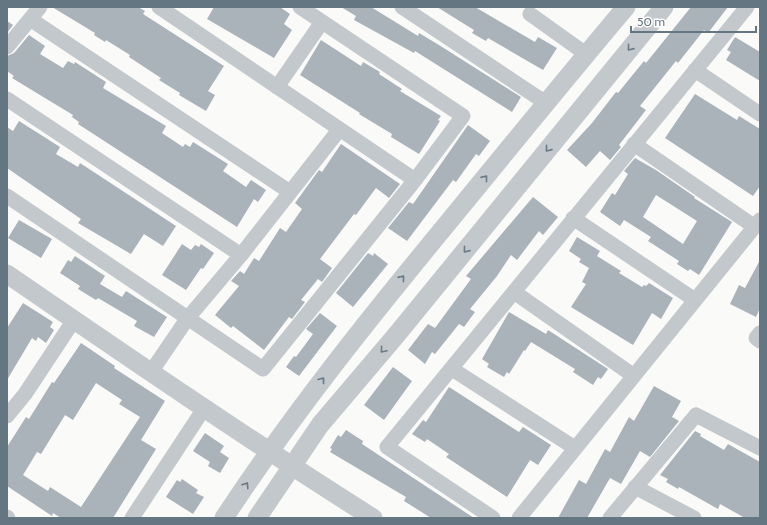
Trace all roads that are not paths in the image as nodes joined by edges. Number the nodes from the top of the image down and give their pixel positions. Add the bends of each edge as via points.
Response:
1 (40, 7) edge
2 (159, 7) edge
3 (300, 7) edge
4 (402, 7) edge
5 (626, 7) edge
6 (664, 7) edge
7 (747, 7) edge
8 (528, 9) edge
9 (30, 19) junction
10 (322, 22) junction
11 (7, 47) edge
12 (586, 54) junction
13 (695, 70) junction
14 (277, 87) junction
15 (7, 99) edge
16 (546, 103) junction
17 (760, 114) edge
18 (339, 130) junction
19 (634, 144) junction
20 (414, 180) junction
21 (290, 192) junction
22 (7, 196) edge
23 (573, 218) junction
24 (757, 223) edge
25 (241, 255) junction
26 (7, 274) edge
27 (514, 292) junction
28 (695, 300) junction
29 (187, 319) junction
30 (74, 320) junction
31 (760, 333) edge
32 (760, 340) edge
33 (452, 369) junction
34 (151, 372) junction
35 (634, 376) junction
36 (10, 407) edge
37 (205, 407) junction
38 (575, 448) junction
39 (760, 448) edge
40 (268, 452) junction
41 (292, 467) junction
42 (635, 487) junction
43 (132, 518) edge
44 (224, 518) edge
45 (257, 518) edge
46 (373, 518) edge
47 (493, 518) edge
48 (519, 518) edge
49 (610, 518) edge
50 (694, 518) edge

1 - 9 street
2 - 14 street
3 - 10 street
4 - 16 street
5 - 12 street
6 -> 41 street via 320,425
7 - 13 street
8 - 12 street
9 - 11 street
9 - 21 street
10 - 14 street
10 - 20 street via 463,116
12 - 16 street
13 - 17 street
13 - 19 street
14 - 18 street
15 - 25 street
40 -> 16 street via 401,280
18 - 20 street
18 - 21 street
19 - 23 street
19 - 24 street
20 - 29 street via 264,369
21 - 25 street
22 - 29 street
23 - 27 street
23 - 28 street
24 - 28 street
25 - 29 street
26 - 30 street
27 - 33 street
27 - 35 street
28 - 35 street
29 - 34 street
30 - 34 street
30 - 36 street via 25,394
31 - 32 street via 756,338
33 - 38 street
33 - 47 street via 387,447
34 - 37 street
35 - 38 street
37 - 40 street
37 - 43 street
38 - 48 street
39 - 42 street via 696,414
40 - 41 street
44 -> 40 street
41 - 45 street
41 - 46 street
42 - 49 street
42 - 50 street

